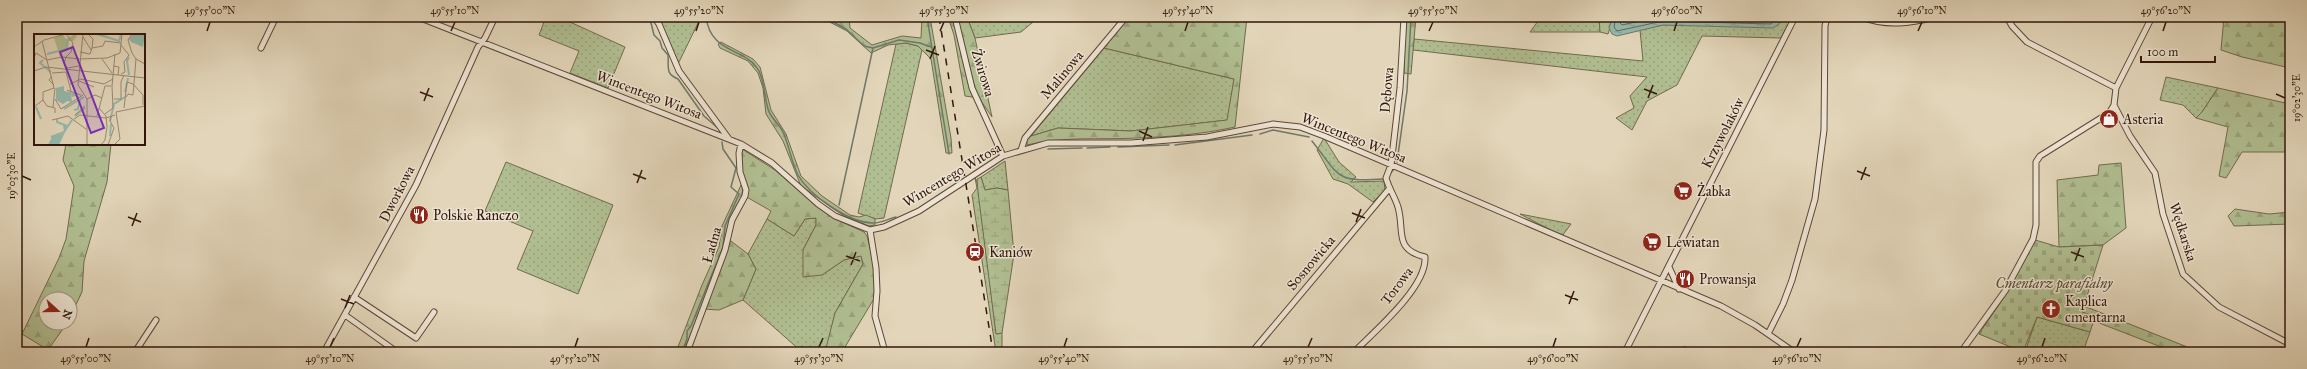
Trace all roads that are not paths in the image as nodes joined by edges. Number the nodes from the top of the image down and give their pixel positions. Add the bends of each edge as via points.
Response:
1 (276, 17) edge
2 (418, 17) edge
3 (495, 17) edge
4 (654, 17) edge
5 (955, 17) edge
6 (1126, 17) edge
7 (1404, 17) edge
8 (1795, 17) edge
9 (1827, 17) edge
10 (1862, 17) edge
11 (1936, 17) edge
12 (2007, 17) edge
13 (2152, 17) edge
14 (482, 42) junction
15 (261, 48) dead end
16 (2116, 88) junction
17 (2114, 105) junction
18 (730, 140) junction
19 (741, 144) junction
20 (1020, 150) junction
21 (1003, 156) junction
22 (1391, 165) junction
23 (1389, 189) junction
24 (870, 230) junction
25 (1669, 267) junction
26 (1662, 282) junction
27 (1678, 289) junction
28 (354, 297) junction
29 (434, 312) dead end
30 (344, 315) junction
31 (156, 320) dead end
32 (1768, 334) junction
33 (2290, 344) edge
34 (135, 352) edge
35 (324, 352) edge
36 (397, 352) edge
37 (687, 352) edge
38 (886, 352) edge
39 (1252, 352) edge
40 (1354, 352) edge
41 (1625, 352) edge
42 (1794, 352) edge
43 (1961, 352) edge

1 - 15 street
2 - 14 street, Wincentego Witosa
3 - 14 street, Dworkowa
4 - 18 street via 679,71
5 - 21 street, Żwirowa via 972,88
6 - 20 street, Malinowa via 1025,138
7 - 22 street, Dębowa via 1400,88
8 - 25 street, Krzywolaków
9 - 32 street via 1824,130 1815,199 1790,286
10 - 11 street via 1890,24 1913,23
12 - 16 street via 2027,42
13 - 16 street
14 - 18 street, Wincentego Witosa
14 - 28 street, Dworkowa via 416,185
16 - 17 street
17 - 33 street, Wędkarska via 2130,136 2155,172 2163,214 2183,274 2219,307
17 - 43 street via 2109,113 2040,156 2036,162 2036,225 2033,240 2005,291
18 - 19 street, Wincentego Witosa
19 - 24 street, Wincentego Witosa via 772,163 835,216
19 - 37 street, Ładna via 740,172 746,190 732,220 725,250
20 - 21 street, Wincentego Witosa
20 - 22 street, Wincentego Witosa via 1048,143 1131,143 1207,137 1273,124 1300,127
21 - 24 street, Wincentego Witosa via 919,211 884,227
22 - 23 street, Torowa via 1386,178
22 - 26 street, Wincentego Witosa
23 - 39 street, Sosnowicka
23 - 40 street, Torowa via 1398,207 1402,239 1413,254 1425,257 1426,266 1419,281 1393,313
24 - 38 street via 876,276 875,316
25 - 26 street, Krzywolaków
25 - 27 street
26 - 27 street, Wincentego Witosa
26 - 41 street, Krzywolaków
27 - 32 street, Wincentego Witosa via 1735,313
28 - 29 street via 416,338
28 - 30 street, Dworkowa
30 - 35 street, Dworkowa
30 - 36 street
31 - 34 street
32 - 42 street, Wincentego Witosa

